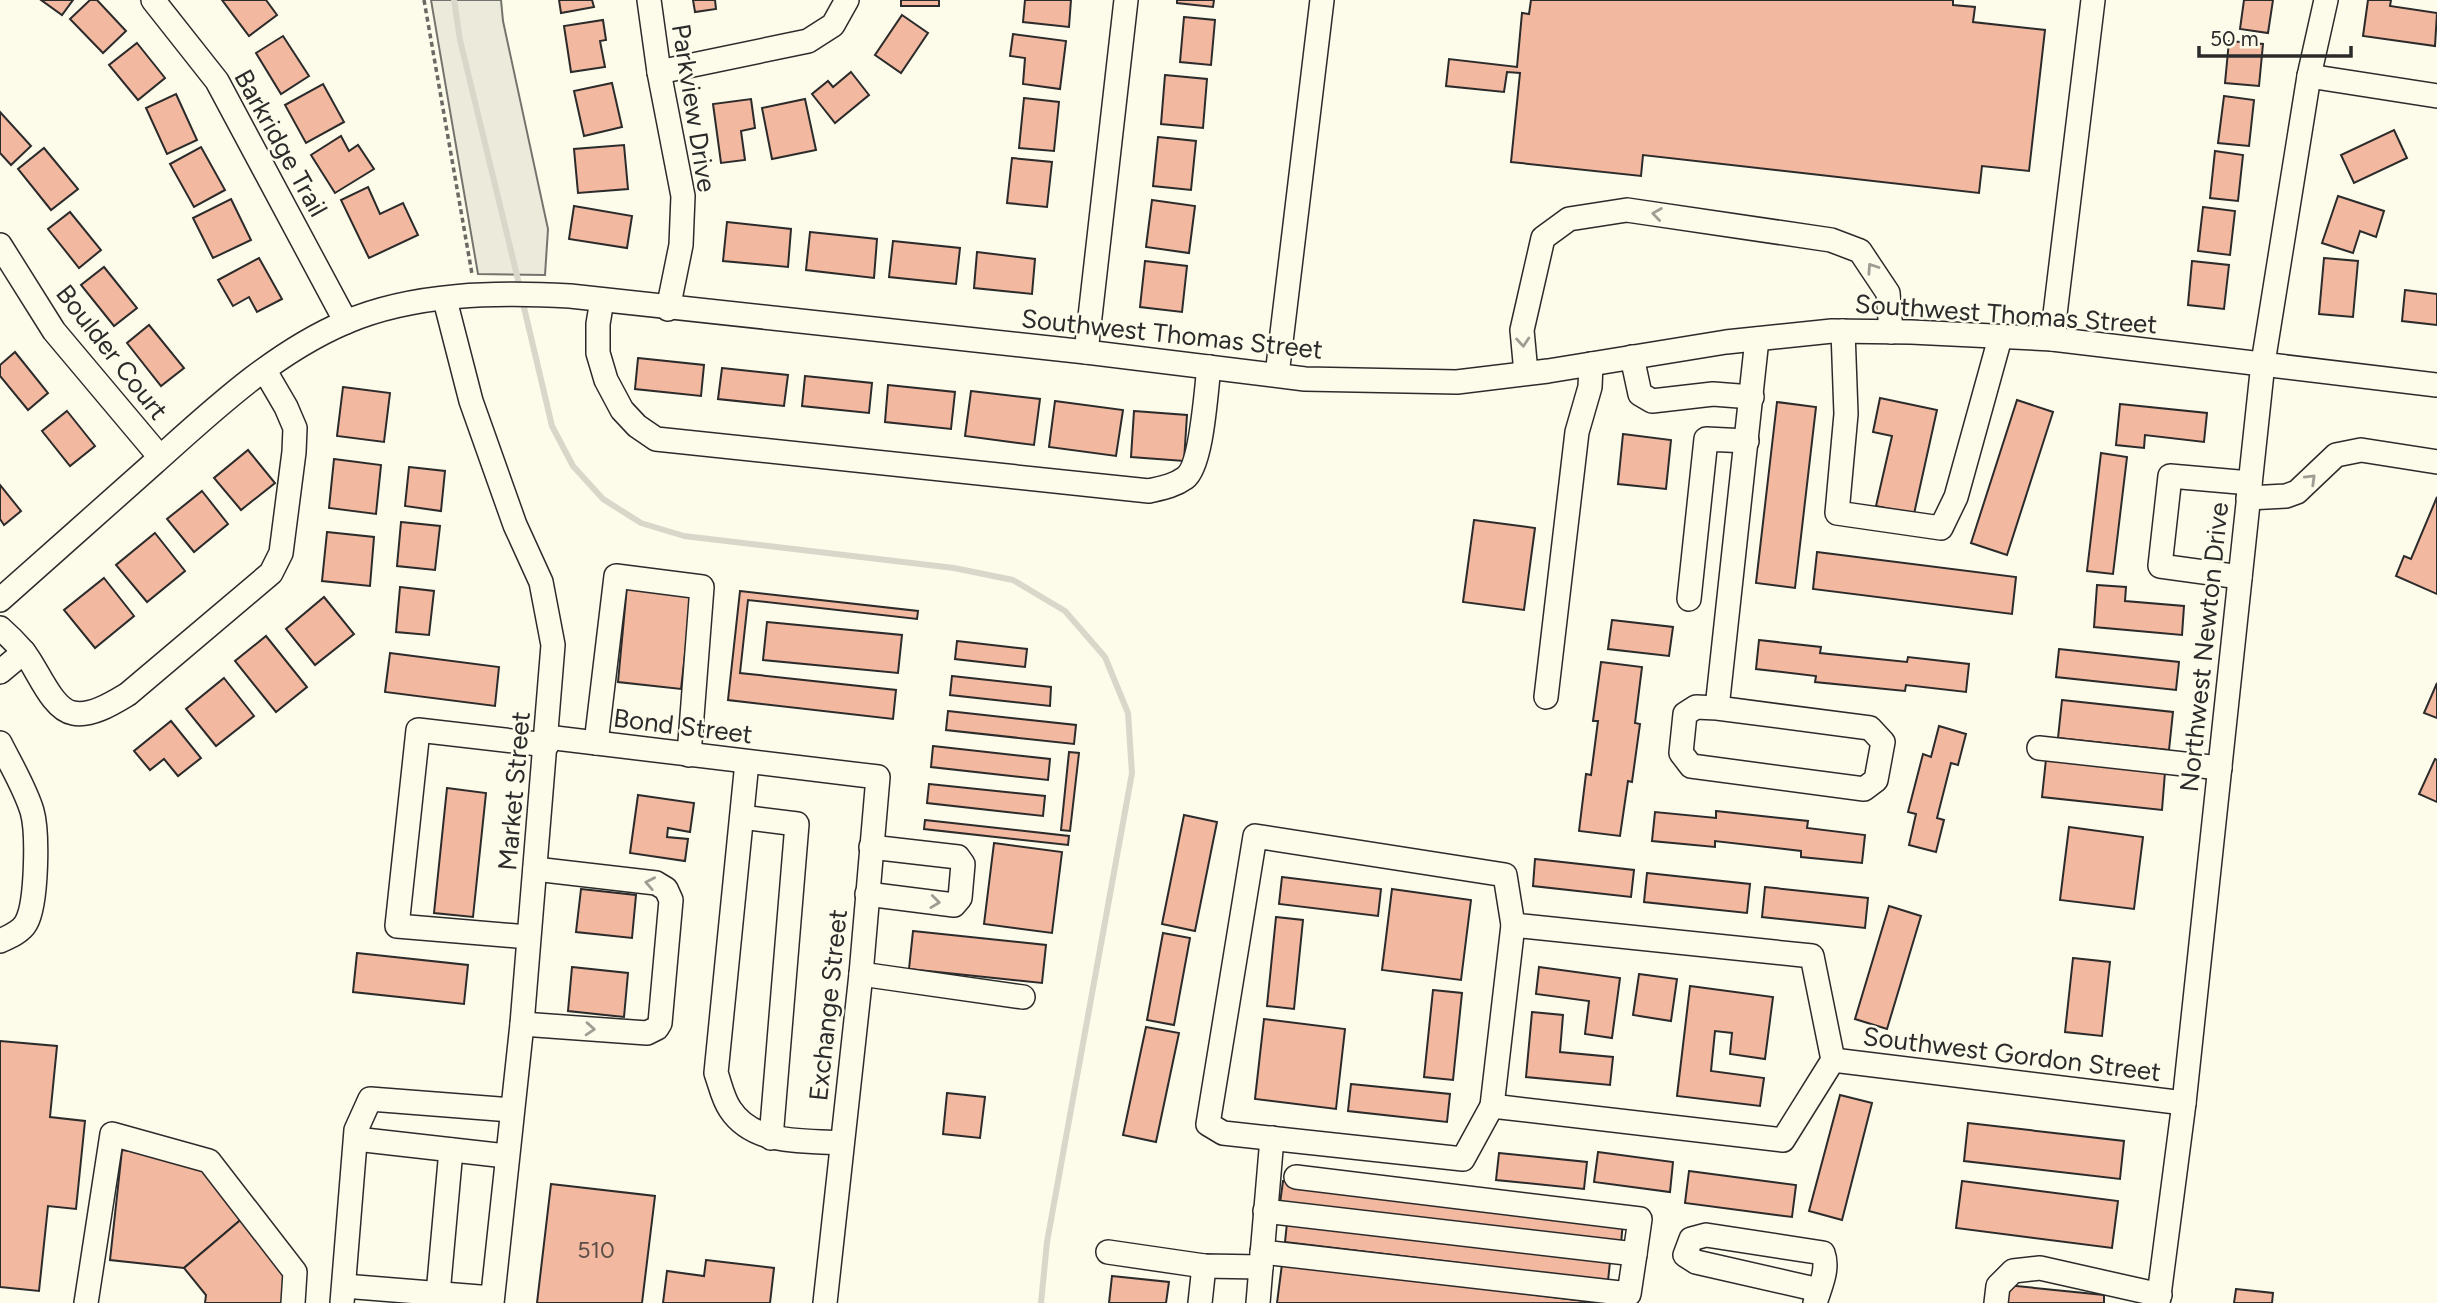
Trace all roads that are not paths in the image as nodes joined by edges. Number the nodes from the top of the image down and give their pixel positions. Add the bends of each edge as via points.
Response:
1 (153, 0) edge
2 (649, 0) edge
3 (847, 0) edge
4 (1126, 0) edge
5 (1322, 0) edge
6 (2093, 0) edge
7 (2326, 0) edge
8 (659, 72) junction
9 (2309, 76) junction
10 (2437, 96) edge
11 (0, 245) edge
12 (445, 300) junction
13 (602, 300) junction
14 (668, 309) junction
15 (346, 322) junction
16 (1843, 331) junction
17 (1891, 332) junction
18 (2000, 338) junction
19 (1757, 339) junction
20 (2052, 340) junction
21 (1086, 352) junction
22 (1632, 357) junction
23 (2263, 363) junction
24 (1591, 364) junction
25 (1209, 367) junction
26 (265, 370) junction
27 (1526, 373) junction
28 (1277, 375) junction
29 (2437, 385) edge
30 (1752, 397) junction
31 (1747, 441) junction
32 (160, 457) junction
33 (2437, 462) edge
34 (2249, 491) junction
35 (2240, 577) junction
36 (1689, 598) dead end
37 (0, 600) edge
38 (0, 628) edge
39 (24, 652) junction
40 (0, 672) edge
41 (1546, 697) dead end
42 (1717, 708) junction
43 (547, 741) junction
44 (0, 743) edge
45 (596, 743) junction
46 (2039, 748) dead end
47 (689, 755) junction
48 (747, 762) junction
49 (2220, 768) junction
50 (813, 770) joint
51 (741, 817) junction
52 (872, 847) junction
53 (535, 869) junction
54 (867, 894) junction
55 (1513, 925) junction
56 (528, 937) junction
57 (0, 942) edge
58 (860, 974) junction
59 (1024, 997) dead end
60 (522, 1024) junction
61 (1833, 1060) junction
62 (2184, 1103) junction
63 (1492, 1106) junction
64 (512, 1110) junction
65 (771, 1138) junction
66 (1272, 1138) junction
67 (356, 1139) junction
68 (842, 1143) junction
69 (451, 1150) junction
70 (506, 1156) junction
71 (1296, 1177) dead end
72 (1265, 1211) junction
73 (1108, 1252) dead end
74 (1635, 1254) junction
75 (1262, 1259) junction
76 (1204, 1266) junction
77 (438, 1294) junction
78 (343, 1295) edge
79 (1817, 1296) edge
80 (1628, 1298) edge
81 (2159, 1299) edge
82 (492, 1301) edge
83 (86, 1303) edge
84 (293, 1303) edge
85 (825, 1303) edge
86 (1200, 1303) edge
87 (1258, 1303) edge
88 (1996, 1303) edge

1 - 15 street, Barkridge Trail via 217,81
2 - 8 street, Parkview Drive
3 - 8 street via 833,25 808,41
4 - 21 street
5 - 28 street
6 - 20 street
7 - 9 street, Northwest Newton Drive
8 - 14 street, Parkview Drive via 683,196 681,245
9 - 10 street
9 - 23 street, Northwest Newton Drive
11 - 32 street, Boulder Court via 54,331
12 - 13 street, Southwest Thomas Street via 482,294
12 - 15 street, Southwest Thomas Street via 405,304
12 - 43 street, Market Street via 471,401 515,525 541,582 553,645
13 - 14 street, Southwest Thomas Street
13 - 25 street via 598,353 622,410 637,426 656,439 779,453 1149,491 1172,486 1188,477 1193,467
14 - 21 street, Southwest Thomas Street
15 - 26 street, Southwest Thomas Street
16 - 17 street, Southwest Thomas Street
16 - 18 street via 1846,414 1837,513 1941,528 1956,497
16 - 19 street, Southwest Thomas Street
17 - 18 street, Southwest Thomas Street
17 -> 27 street via 1888,293 1860,251 1831,240 1627,209 1570,219 1544,239 1522,330
18 - 20 street, Southwest Thomas Street
19 - 22 street, Southwest Thomas Street
19 - 30 street
20 - 23 street, Southwest Thomas Street
21 - 25 street, Southwest Thomas Street
22 - 24 street, Southwest Thomas Street
22 - 30 street via 1640,394 1653,401 1713,394
23 - 29 street, Southwest Thomas Street
23 - 34 street, Northwest Newton Drive
24 - 27 street, Southwest Thomas Street
24 - 41 street via 1590,387 1577,432
25 - 28 street, Southwest Thomas Street
26 - 32 street, Southwest Thomas Street
26 - 39 street via 295,428 281,553 271,573 108,706 73,714 57,705
27 - 28 street, Southwest Thomas Street via 1457,383
30 - 31 street
31 - 36 street via 1706,439
31 - 42 street
32 - 37 street, Southwest Thomas Street
34 -> 33 street via 2286,496 2297,492 2336,455 2361,450
34 - 35 street, Northwest Newton Drive
34 - 35 street via 2170,476 2160,566
35 - 49 street, Northwest Newton Drive
38 - 39 street
39 - 40 street
42 - 42 street via 1696,707 1685,715 1681,753 1691,766 1864,789 1876,780 1882,742 1870,728
43 - 45 street, Bond Street
43 - 53 street, Market Street
43 - 56 street, Bond Street via 418,730 397,926
44 - 57 street via 32,812 36,859 26,923
45 - 47 street, Bond Street
45 - 47 street via 616,576 702,587
46 - 49 street
47 - 48 street, Bond Street
48 - 50 street, Bond Street
48 - 51 street
49 - 62 street, Northwest Newton Drive
50 - 52 street, Exchange Street via 878,777
51 - 65 street via 716,1073 730,1109 752,1131
51 - 65 street via 797,824
52 - 54 street, Exchange Street
54 -> 52 street via 954,905 960,898 963,864 958,857
53 - 56 street, Market Street
60 -> 53 street via 647,1033 657,1028 671,900 666,889 656,883
54 - 58 street, Exchange Street
55 - 61 street via 1812,956
55 - 63 street
55 - 66 street via 1505,875 1255,836 1208,1124 1223,1133
56 - 60 street, Market Street
58 - 59 street
58 - 68 street, Exchange Street
60 - 64 street, Market Street
61 - 62 street, Southwest Gordon Street
61 - 63 street via 1783,1140
62 - 81 street, Northwest Newton Drive
63 - 66 street via 1463,1159
64 - 67 street via 370,1099
64 - 70 street, Market Street
65 - 68 street
66 - 72 street
67 - 69 street
67 - 78 street
68 - 85 street, Exchange Street
69 - 70 street
69 - 77 street
70 - 82 street, Market Street
71 - 74 street via 1640,1219
72 - 74 street
72 - 75 street
73 - 76 street
74 - 80 street
75 - 76 street
75 - 80 street
75 - 87 street
76 - 86 street
77 - 78 street
77 - 82 street
79 - 79 street via 1827,1263 1823,1254 1706,1235 1691,1239 1685,1255 1696,1262
81 - 88 street via 2040,1268 2013,1271 1998,1286
83 - 84 street via 112,1134 209,1161 295,1272

